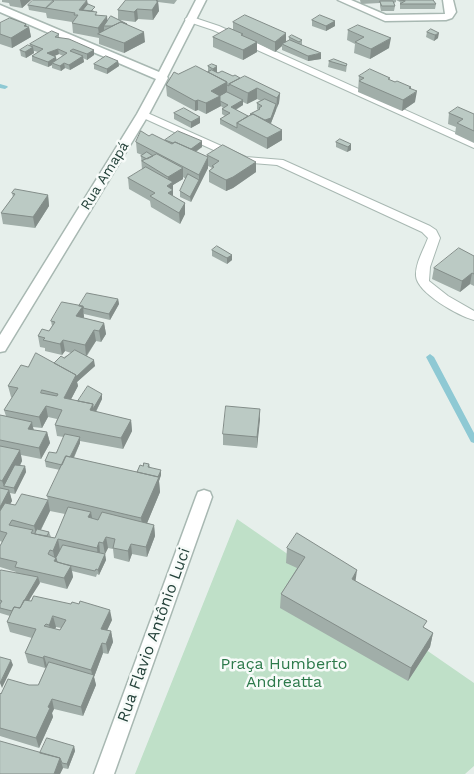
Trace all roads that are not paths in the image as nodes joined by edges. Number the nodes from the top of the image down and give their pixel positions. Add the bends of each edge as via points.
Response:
1 (201, 0) edge
2 (343, 0) edge
3 (448, 0) edge
4 (0, 8) edge
5 (189, 19) junction
6 (163, 78) junction
7 (143, 114) junction
8 (474, 145) edge
9 (474, 316) edge
10 (0, 347) edge
11 (204, 497) dead end
12 (104, 774) edge

1 - 5 street, Rua Amapá
2 - 3 street via 385,18 396,18 449,16
4 - 6 street
5 - 6 street, Rua Amapá
5 - 8 lane via 216,28
6 - 7 street, Rua Amapá
7 - 9 lane via 244,160 279,162 426,229 434,238 422,276 424,284
7 - 10 street, Rua Amapá
11 - 12 street, Rua Flavio Antônio Luci

